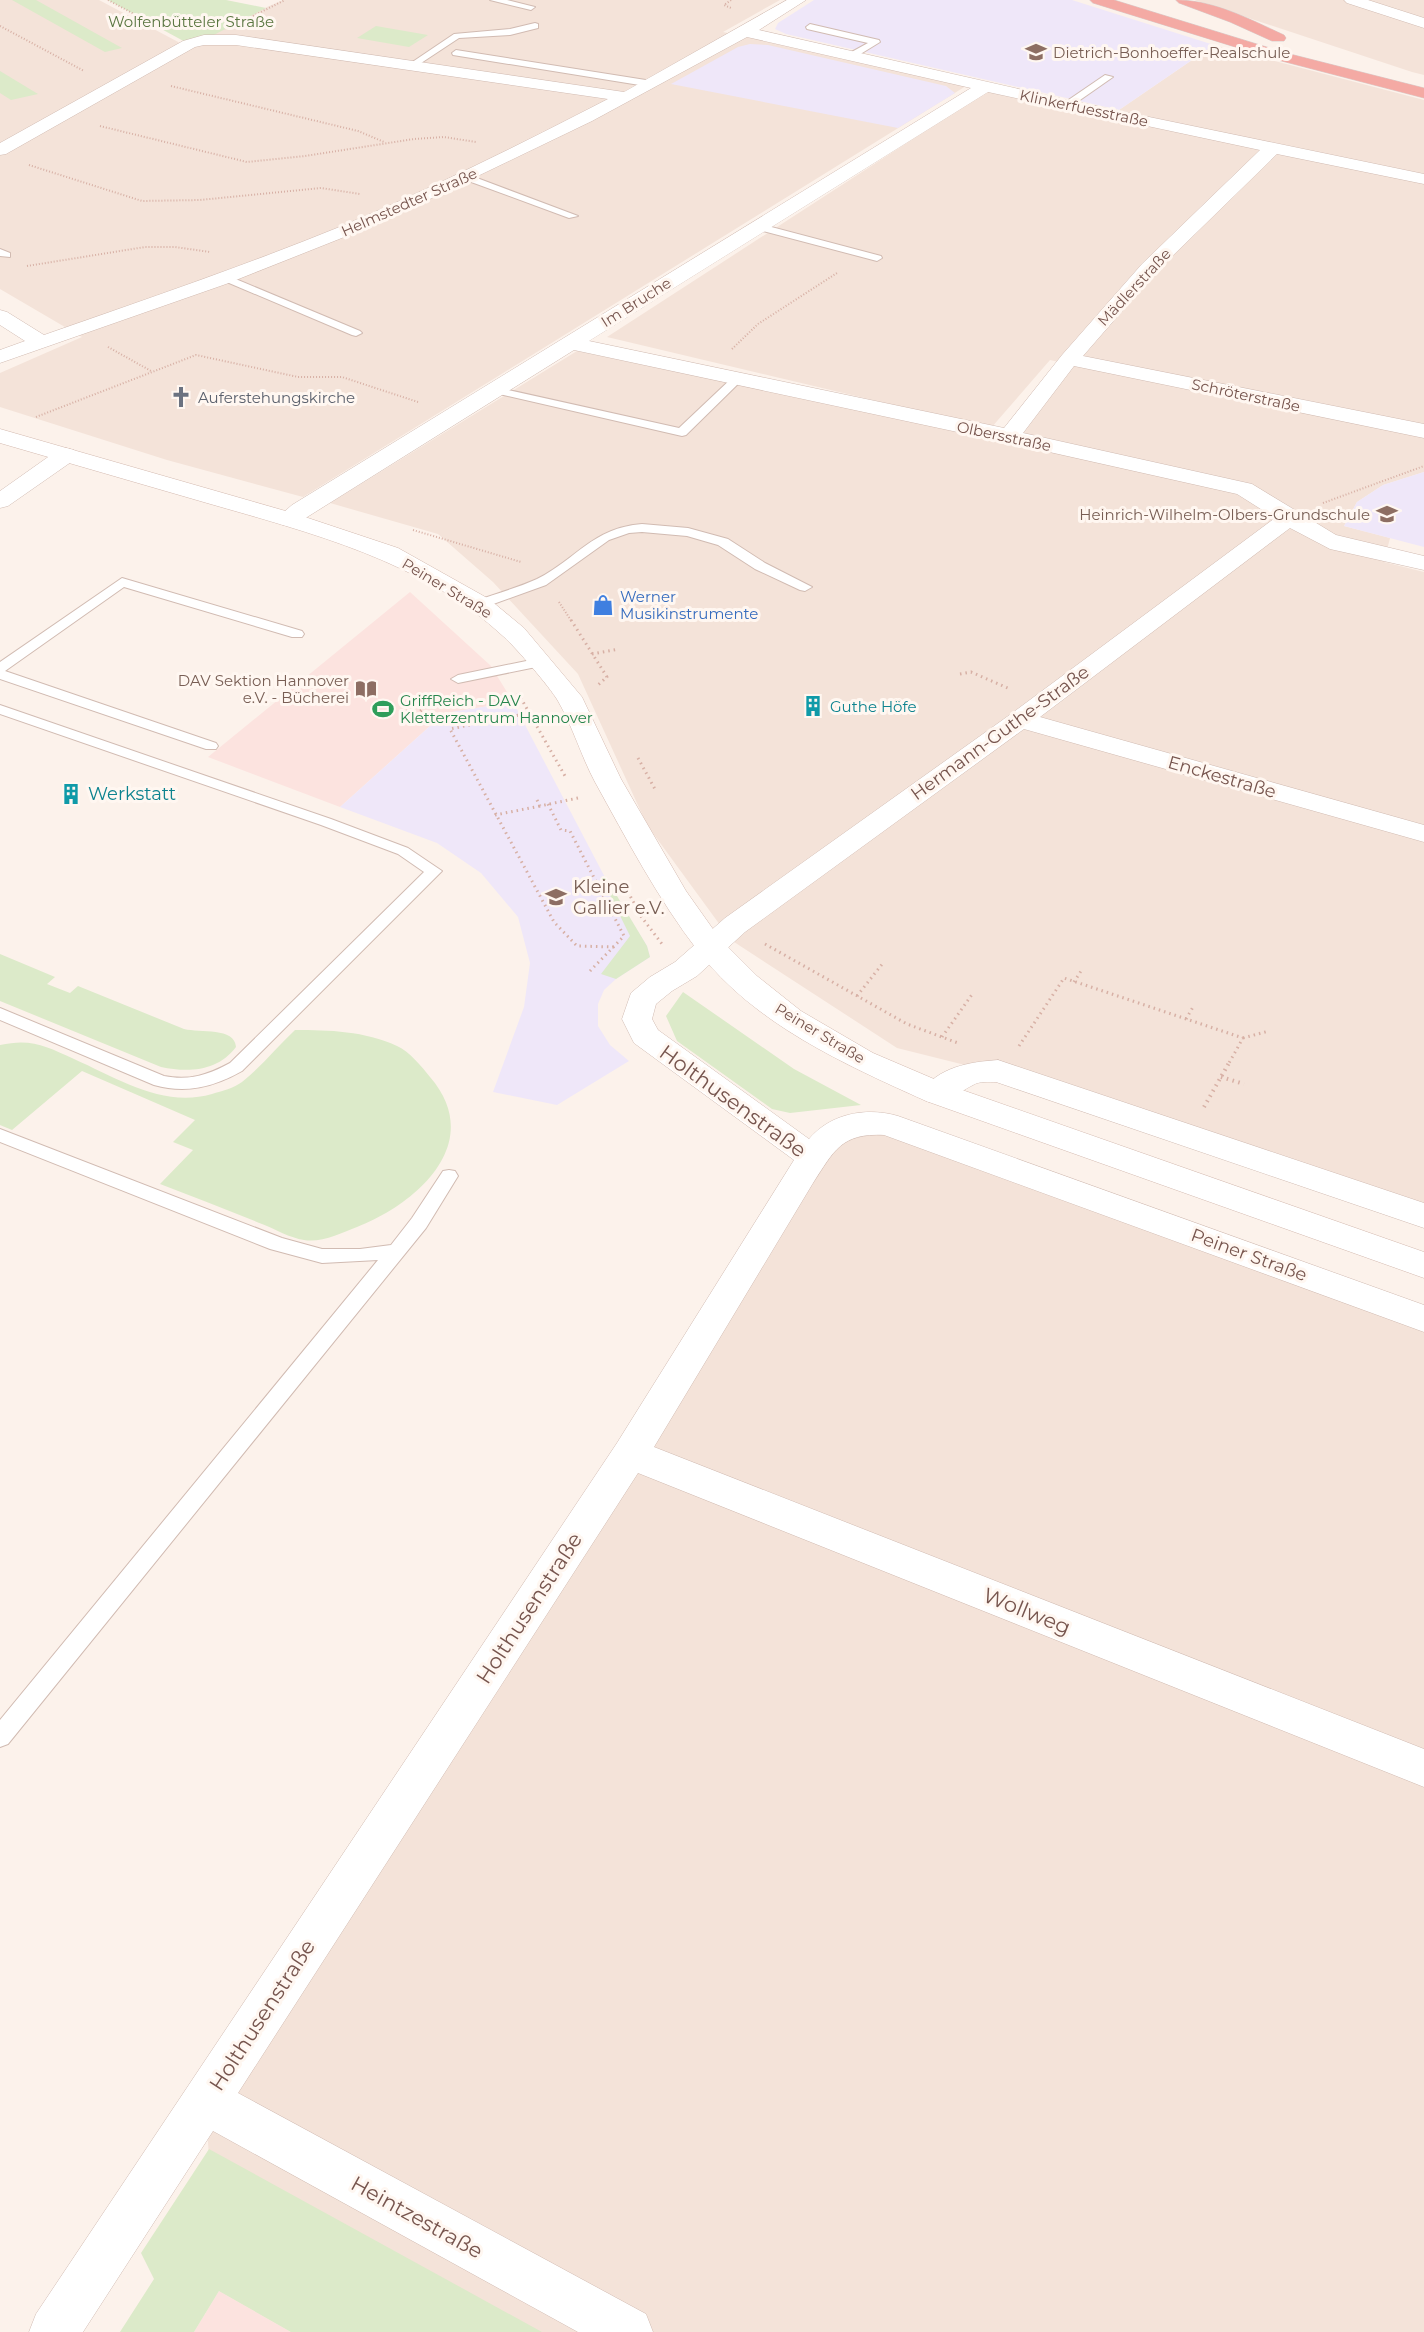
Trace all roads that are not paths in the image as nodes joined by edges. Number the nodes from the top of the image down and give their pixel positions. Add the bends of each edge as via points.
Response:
1 (494, 0) edge
2 (798, 0) edge
3 (1098, 0) edge
4 (1141, 0) edge
5 (1184, 0) edge
6 (1352, 0) edge
7 (1166, 4) dead end
8 (531, 8) dead end
9 (1424, 23) edge
10 (535, 26) dead end
11 (810, 27) dead end
12 (746, 32) junction
13 (1294, 45) junction
14 (456, 53) dead end
15 (851, 56) junction
16 (409, 67) junction
17 (1108, 77) dead end
18 (1424, 83) edge
19 (652, 84) junction
20 (986, 86) junction
21 (1424, 93) edge
22 (626, 98) junction
23 (1067, 105) junction
24 (1272, 149) junction
25 (0, 150) edge
26 (466, 177) junction
27 (1424, 179) edge
28 (573, 216) dead end
29 (756, 226) junction
30 (872, 257) road end
31 (226, 278) junction
32 (0, 316) edge
33 (356, 333) dead end
34 (41, 342) junction
35 (571, 343) junction
36 (0, 357) edge
37 (1069, 359) junction
38 (737, 379) junction
39 (495, 390) junction
40 (1424, 431) edge
41 (0, 436) edge
42 (1009, 436) junction
43 (66, 455) junction
44 (0, 501) edge
45 (288, 519) junction
46 (1288, 519) junction
47 (1424, 563) edge
48 (805, 586) dead end
49 (480, 604) junction
50 (297, 634) dead end
51 (542, 662) junction
52 (0, 668) edge
53 (0, 674) edge
54 (458, 679) road end
55 (0, 709) edge
56 (1020, 720) junction
57 (211, 746) dead end
58 (1424, 834) edge
59 (710, 946) junction
60 (1, 1016) edge
61 (937, 1093) junction
62 (0, 1135) edge
63 (813, 1158) junction
64 (449, 1176) dead end
65 (1424, 1216) edge
66 (395, 1251) junction
67 (1424, 1265) edge
68 (1424, 1319) edge
69 (630, 1454) junction
70 (0, 1737) edge
71 (1424, 1768) edge
72 (205, 2102) junction
73 (54, 2332) edge
74 (628, 2332) edge

1 - 8 lane
2 - 12 street, Helmstedter Straße
3 - 21 highway via 1280,56
4 - 21 highway via 1234,34
5 - 13 highway
6 - 9 street
7 - 13 highway
10 - 16 lane via 458,36
11 - 15 lane via 876,42
12 - 15 street, Klinkerfuesstraße
12 - 19 street, Helmstedter Straße
13 - 18 highway
14 - 19 lane
15 - 20 street, Klinkerfuesstraße
16 - 22 street
16 - 25 street via 236,40 204,40 189,44
17 - 23 lane
19 - 22 street, Helmstedter Straße
20 - 23 street, Klinkerfuesstraße
20 - 29 street, Im Bruche
22 - 26 street, Helmstedter Straße
23 - 24 street, Klinkerfuesstraße
24 - 27 street, Klinkerfuesstraße
24 - 37 street, Mädlerstraße via 1149,268
26 - 28 lane
26 - 31 street, Helmstedter Straße
29 - 30 lane
29 - 35 street, Im Bruche
31 - 33 lane
31 - 34 street, Helmstedter Straße
32 - 34 street
34 - 36 street, Helmstedter Straße
35 - 38 street, Olbersstraße
35 - 39 street, Im Bruche
37 - 40 street, Schröterstraße
37 - 42 street, Mädlerstraße
38 - 39 lane via 682,432
38 - 42 street, Olbersstraße
39 - 45 street, Im Bruche
41 - 43 street, Peiner Straße
42 - 46 street, Olbersstraße via 1244,489
43 - 44 street
43 - 45 street, Peiner Straße
45 - 49 street, Peiner Straße via 390,553
46 - 47 street, Olbersstraße via 1330,540
46 - 56 street, Hermann-Guthe-Straße
48 - 49 lane via 760,566 723,542 666,528 642,528 604,537 541,582
49 - 51 street, Peiner Straße
50 - 52 lane via 122,582
51 - 54 lane
51 - 59 street, Peiner Straße via 569,697 607,779 673,893
53 - 57 lane
55 - 60 lane via 404,851 434,871 236,1067 207,1082 160,1082
56 - 58 street, Enckestraße
56 - 59 street, Hermann-Guthe-Straße
59 - 61 street, Peiner Straße via 746,983 790,1018 862,1060
59 - 63 street, Holthusenstraße via 686,969 642,1000 637,1019 645,1036
61 - 65 street via 968,1073 1006,1063
61 - 67 street, Peiner Straße
62 - 66 lane via 277,1244 322,1256
63 - 68 street, Peiner Straße via 826,1140 846,1125 887,1124
63 - 69 street, Holthusenstraße
64 - 66 lane via 430,1209
66 - 70 lane
69 - 71 street, Wollweg
69 - 72 street, Holthusenstraße
72 - 73 street, Holthusenstraße
72 - 74 street, Heintzestraße

